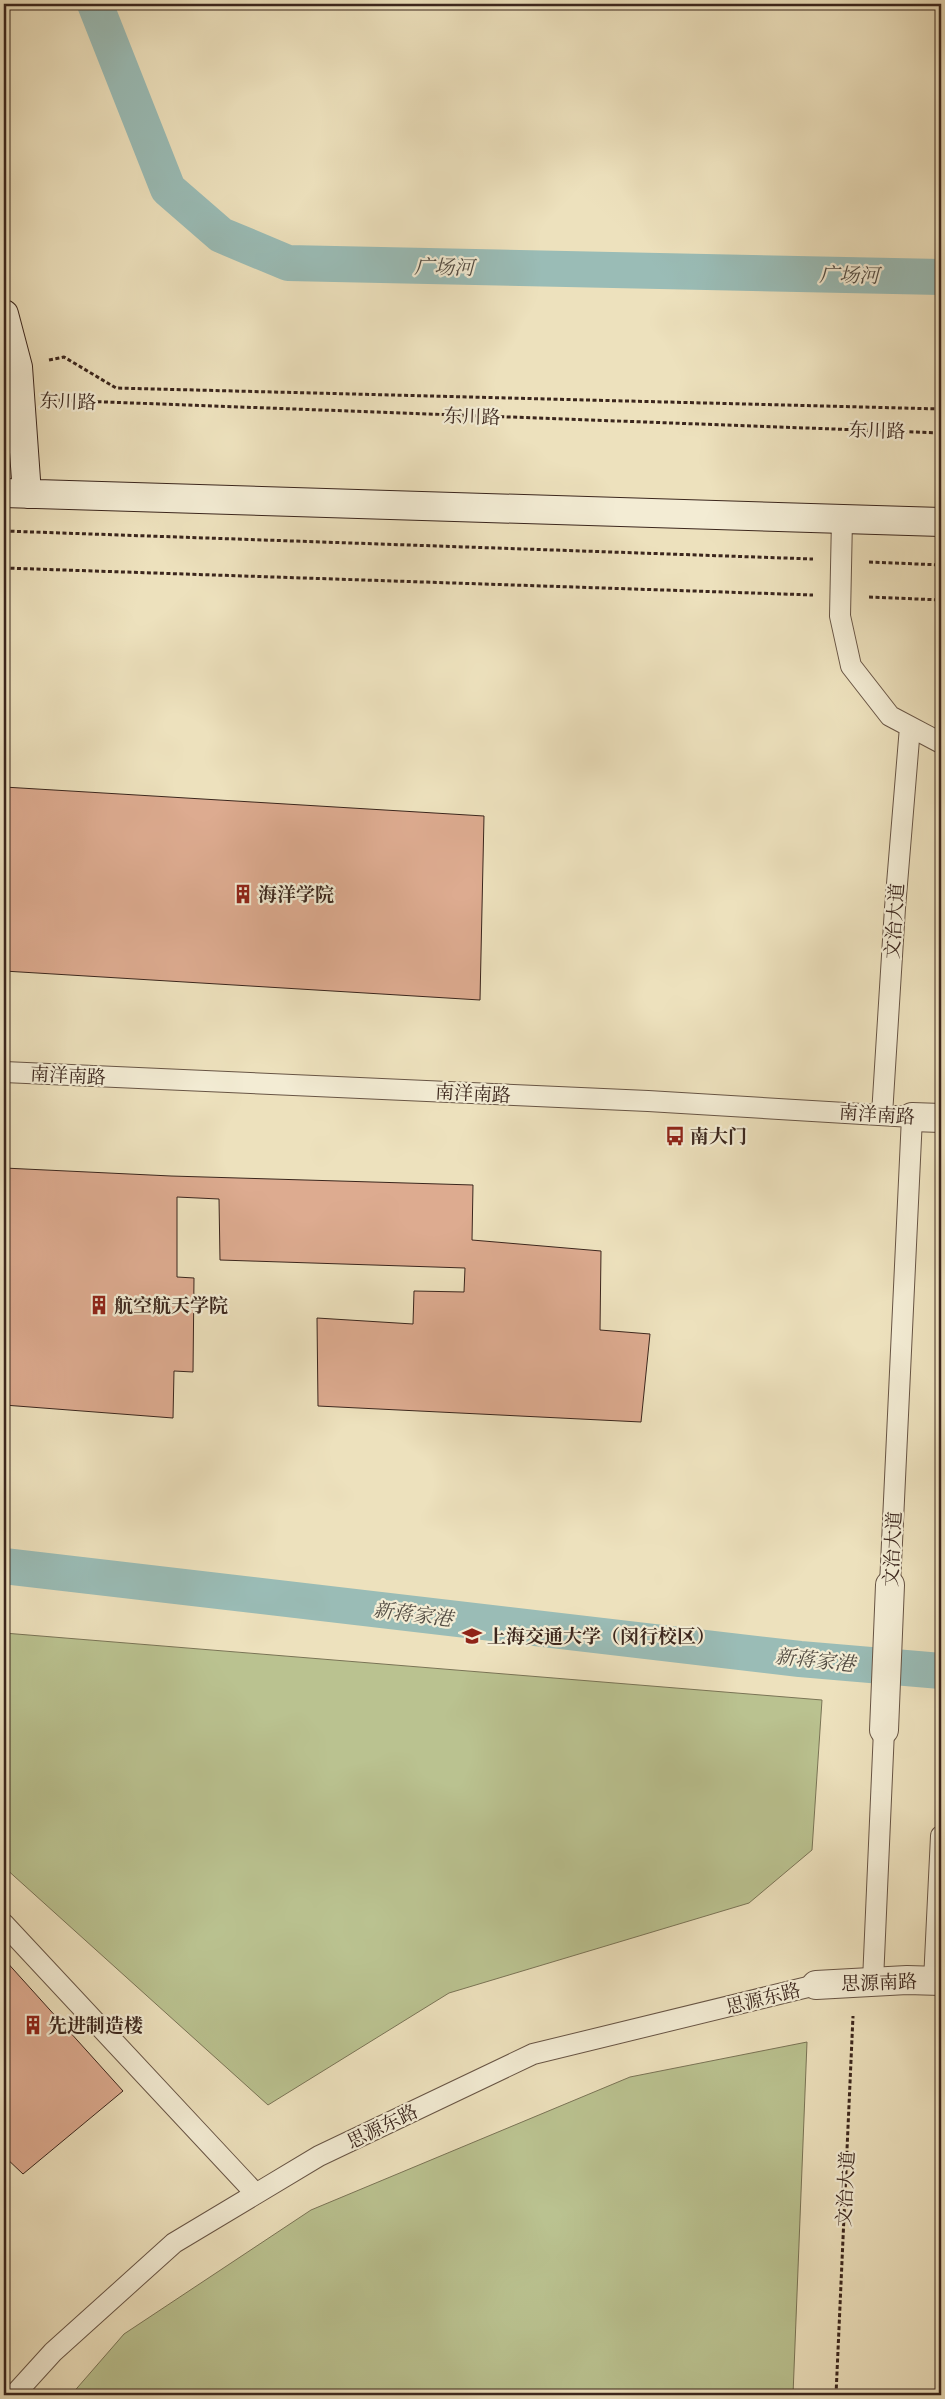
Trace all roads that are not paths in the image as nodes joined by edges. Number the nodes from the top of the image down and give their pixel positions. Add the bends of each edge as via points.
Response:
1 (4, 314) edge
2 (15, 493) edge
3 (842, 519) junction
4 (941, 522) edge
5 (910, 727) junction
6 (941, 743) edge
7 (4, 1072) edge
8 (882, 1115) junction
9 (912, 1117) junction
10 (941, 1118) edge
11 (890, 1585) joint
12 (884, 1730) joint
13 (941, 1836) edge
14 (4, 1924) edge
15 (937, 1981) edge
16 (864, 1982) junction
17 (816, 1985) joint
18 (256, 2194) junction
19 (14, 2395) edge

1 - 2 main road via 18,367 20,399
2 - 3 main road
3 - 4 main road
3 - 5 lane via 840,616 851,666 890,716
5 - 6 lane
5 - 8 lane, 文治大道
7 - 8 lane, 南洋南路
8 - 9 lane, 南洋南路
9 - 10 main road, 南洋南路
9 - 11 lane, 文治大道
11 - 12 main road, 文治大道
12 - 16 lane, 文治大道
13 - 15 lane
14 - 18 lane
15 - 16 main road, 思源南路
16 - 17 main road, 思源南路
17 - 18 lane, 思源东路 via 532,2054 319,2156
18 - 19 lane, 思源东路 via 174,2243 53,2352

